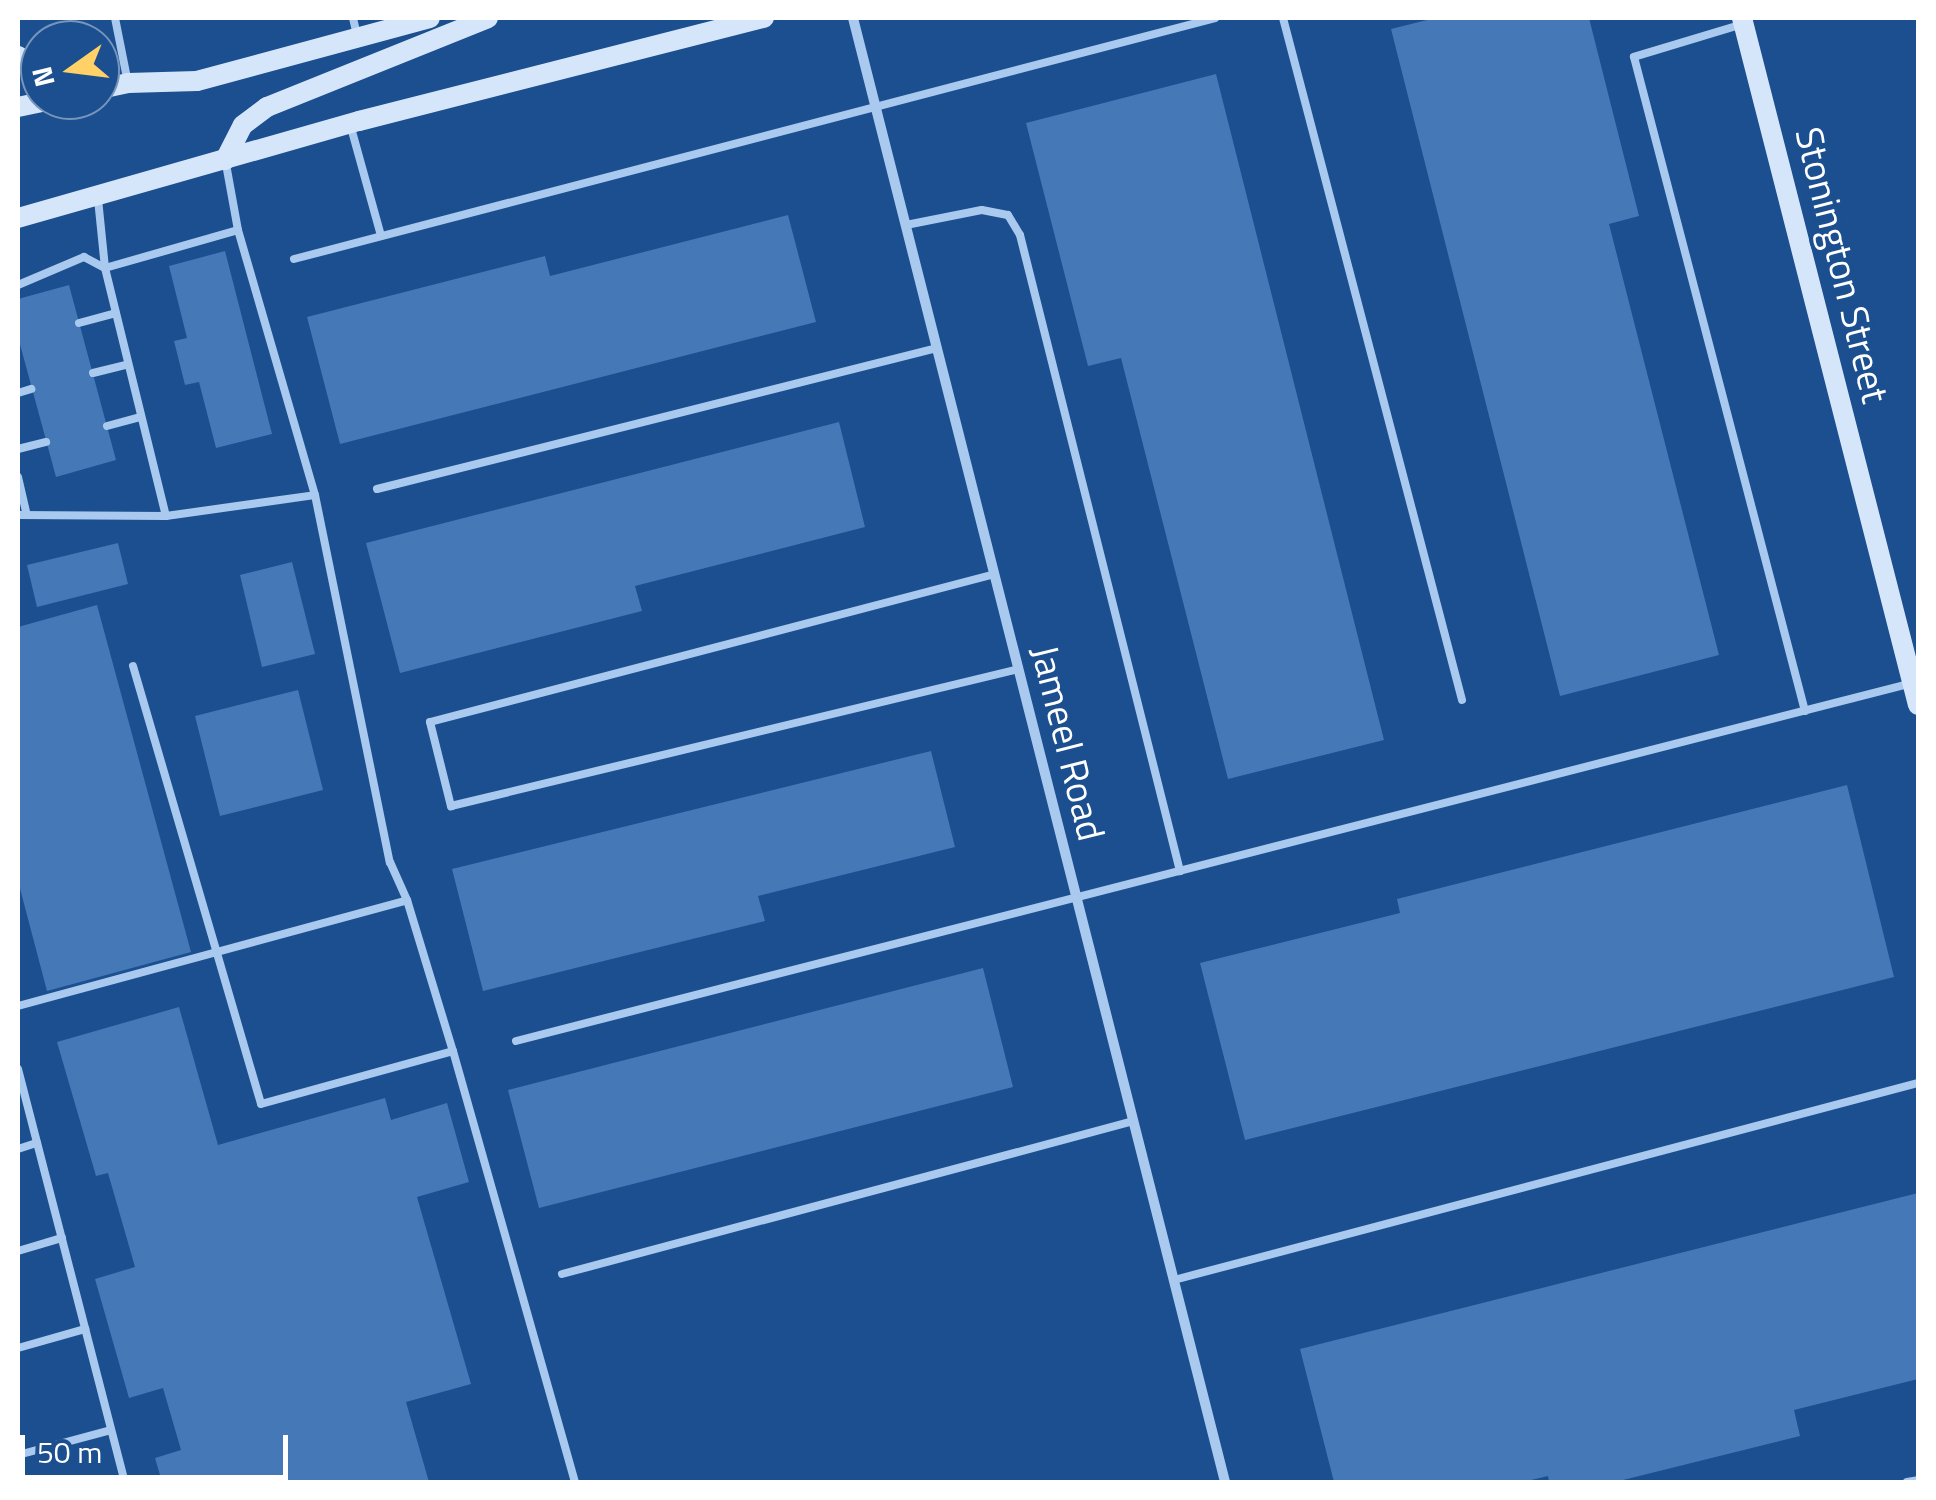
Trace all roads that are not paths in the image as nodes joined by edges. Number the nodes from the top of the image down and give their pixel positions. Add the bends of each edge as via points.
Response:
1 (116, 18) edge
2 (427, 18) edge
3 (488, 18) edge
4 (764, 18) edge
5 (854, 18) edge
6 (1215, 18) edge
7 (1283, 18) edge
8 (1743, 21) edge
9 (356, 26) edge
10 (128, 82) junction
11 (120, 83) edge
12 (876, 106) junction
13 (350, 124) junction
14 (225, 160) junction
15 (98, 196) junction
16 (18, 218) edge
17 (906, 225) junction
18 (238, 230) junction
19 (380, 236) junction
20 (294, 259) dead end
21 (105, 268) junction
22 (18, 285) edge
23 (116, 314) junction
24 (79, 323) dead end
25 (937, 348) junction
26 (128, 364) junction
27 (93, 373) dead end
28 (31, 389) dead end
29 (18, 393) edge
30 (142, 417) junction
31 (107, 426) dead end
32 (46, 442) dead end
33 (18, 449) edge
34 (18, 477) edge
35 (377, 489) dead end
36 (315, 494) junction
37 (22, 515) edge
38 (166, 516) junction
39 (994, 574) junction
40 (133, 666) dead end
41 (1019, 669) junction
42 (1913, 683) junction
43 (1462, 700) dead end
44 (1918, 705) edge
45 (1805, 711) junction
46 (1180, 871) junction
47 (1076, 898) junction
48 (407, 900) junction
49 (218, 949) junction
50 (18, 1006) edge
51 (516, 1041) dead end
52 (453, 1052) junction
53 (18, 1069) edge
54 (1918, 1083) edge
55 (1134, 1122) junction
56 (37, 1144) junction
57 (18, 1148) edge
58 (62, 1238) junction
59 (18, 1251) edge
60 (562, 1274) dead end
61 (1174, 1280) junction
62 (85, 1329) junction
63 (18, 1348) edge
64 (111, 1430) junction
65 (18, 1455) edge
66 (1918, 1480) edge
67 (125, 1482) edge
68 (575, 1482) edge
69 (1225, 1482) edge
70 (1907, 1482) edge

1 - 10 lane
2 - 9 main road
3 - 14 main road via 266,107 243,125
4 - 13 main road
5 - 12 street, Jameel Road
6 - 12 lane
7 - 43 lane
8 - 42 main road, Stonington Street
8 - 45 lane via 1634,57
9 - 10 main road via 197,81
10 - 11 main road
12 - 17 street, Jameel Road
12 - 19 lane
13 - 14 main road
13 - 19 lane
14 - 15 main road
14 - 18 lane
15 - 16 main road
15 - 21 lane
17 - 25 street, Jameel Road
17 - 46 lane via 982,210 1008,215 1020,235
18 - 21 lane
18 - 36 lane
19 - 20 lane
21 - 22 lane via 84,256
21 - 23 lane
23 - 24 lane
23 - 26 lane
25 - 35 lane
25 - 39 street, Jameel Road
26 - 27 lane
26 - 30 lane
28 - 29 lane
30 - 31 lane
30 - 38 lane
32 - 33 lane
34 - 37 lane
36 - 38 lane
36 - 48 lane via 390,862
37 - 38 lane
39 - 41 street, Jameel Road
39 - 41 lane via 430,722 451,806
40 - 49 lane
41 - 47 street, Jameel Road
42 - 44 main road, Stonington Street
42 - 45 lane
45 - 46 lane
46 - 47 lane
47 - 51 lane
47 - 55 street, Jameel Road
48 - 49 lane
48 - 52 lane
49 - 50 lane
49 - 52 lane via 262,1104
52 - 68 lane
53 - 56 lane
54 - 61 lane
55 - 60 lane
55 - 61 street, Jameel Road
56 - 57 lane
56 - 58 lane
58 - 59 lane
58 - 62 lane
61 - 69 street, Jameel Road
62 - 63 lane
62 - 64 lane
64 - 65 lane
64 - 67 lane
66 - 70 lane

